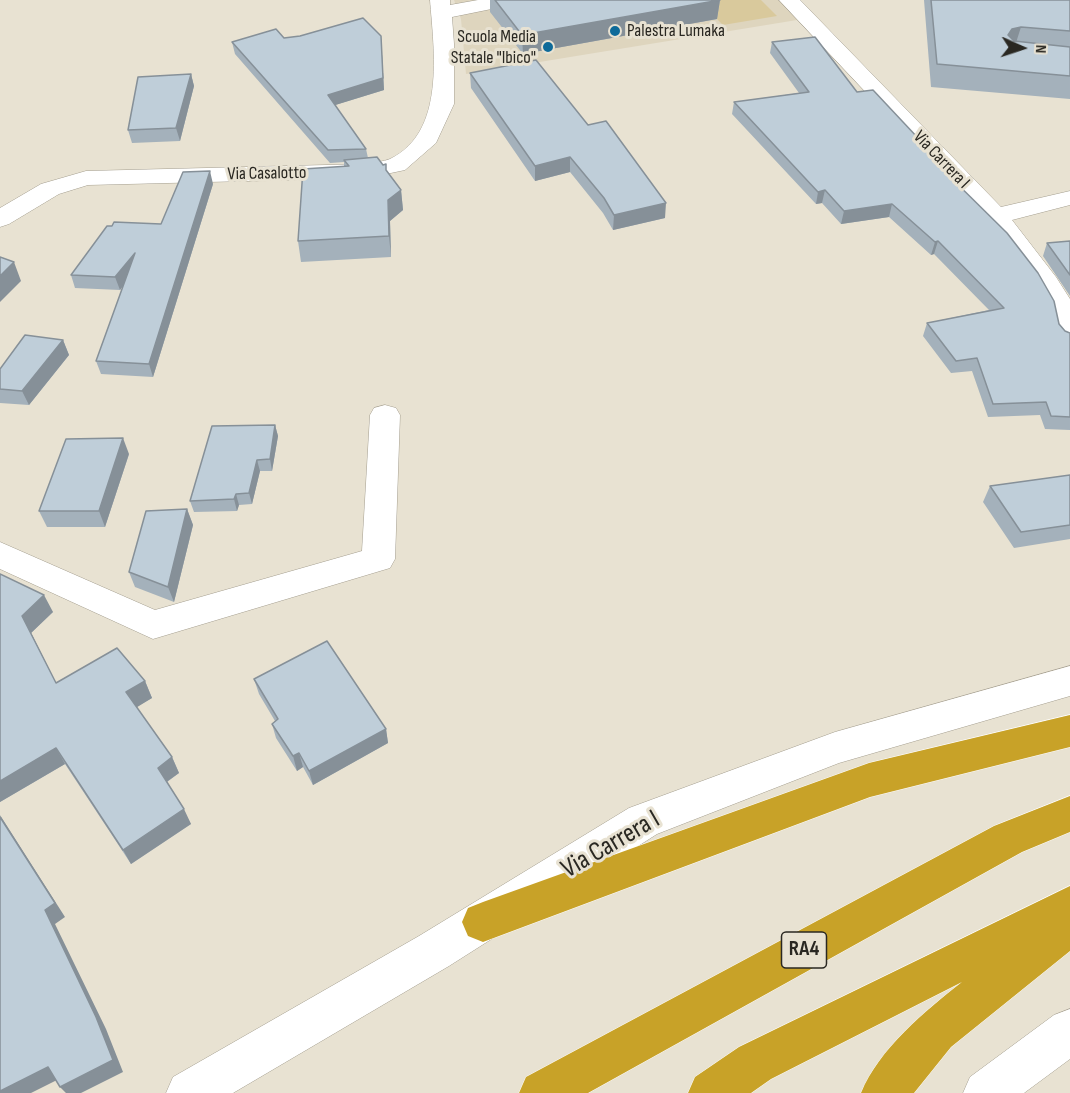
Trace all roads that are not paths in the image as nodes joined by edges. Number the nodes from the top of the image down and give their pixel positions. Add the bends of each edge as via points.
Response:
1 (509, 0) edge
2 (789, 0) edge
3 (440, 6) edge
4 (1070, 198) edge
5 (996, 216) junction
6 (0, 219) edge
7 (1070, 336) edge
8 (385, 415) dead end
9 (0, 555) edge
10 (1070, 681) edge
11 (1070, 731) edge
12 (1070, 814) edge
13 (1070, 906) edge
14 (483, 922) junction
15 (1070, 925) edge
16 (1070, 1031) edge
17 (189, 1093) edge
18 (542, 1093) edge
19 (711, 1093) edge
20 (884, 1093) edge
21 (986, 1093) edge

1 - 3 street
2 - 5 street, Via Carrera I
3 - 6 street, Via Casalotto via 443,104 424,143 397,165 367,171 86,178 50,189
4 - 5 street
5 - 7 street, Via Carrera I via 1047,283 1065,313
8 - 9 street via 378,559 153,625
10 - 14 street, Via Carrera I via 835,748 643,821
11 - 14 highway via 869,780
12 - 18 highway, RA4 via 1008,839
13 - 19 highway via 755,1063
14 - 17 street, Via Carrera I
15 - 20 highway via 935,1031
16 - 21 street

